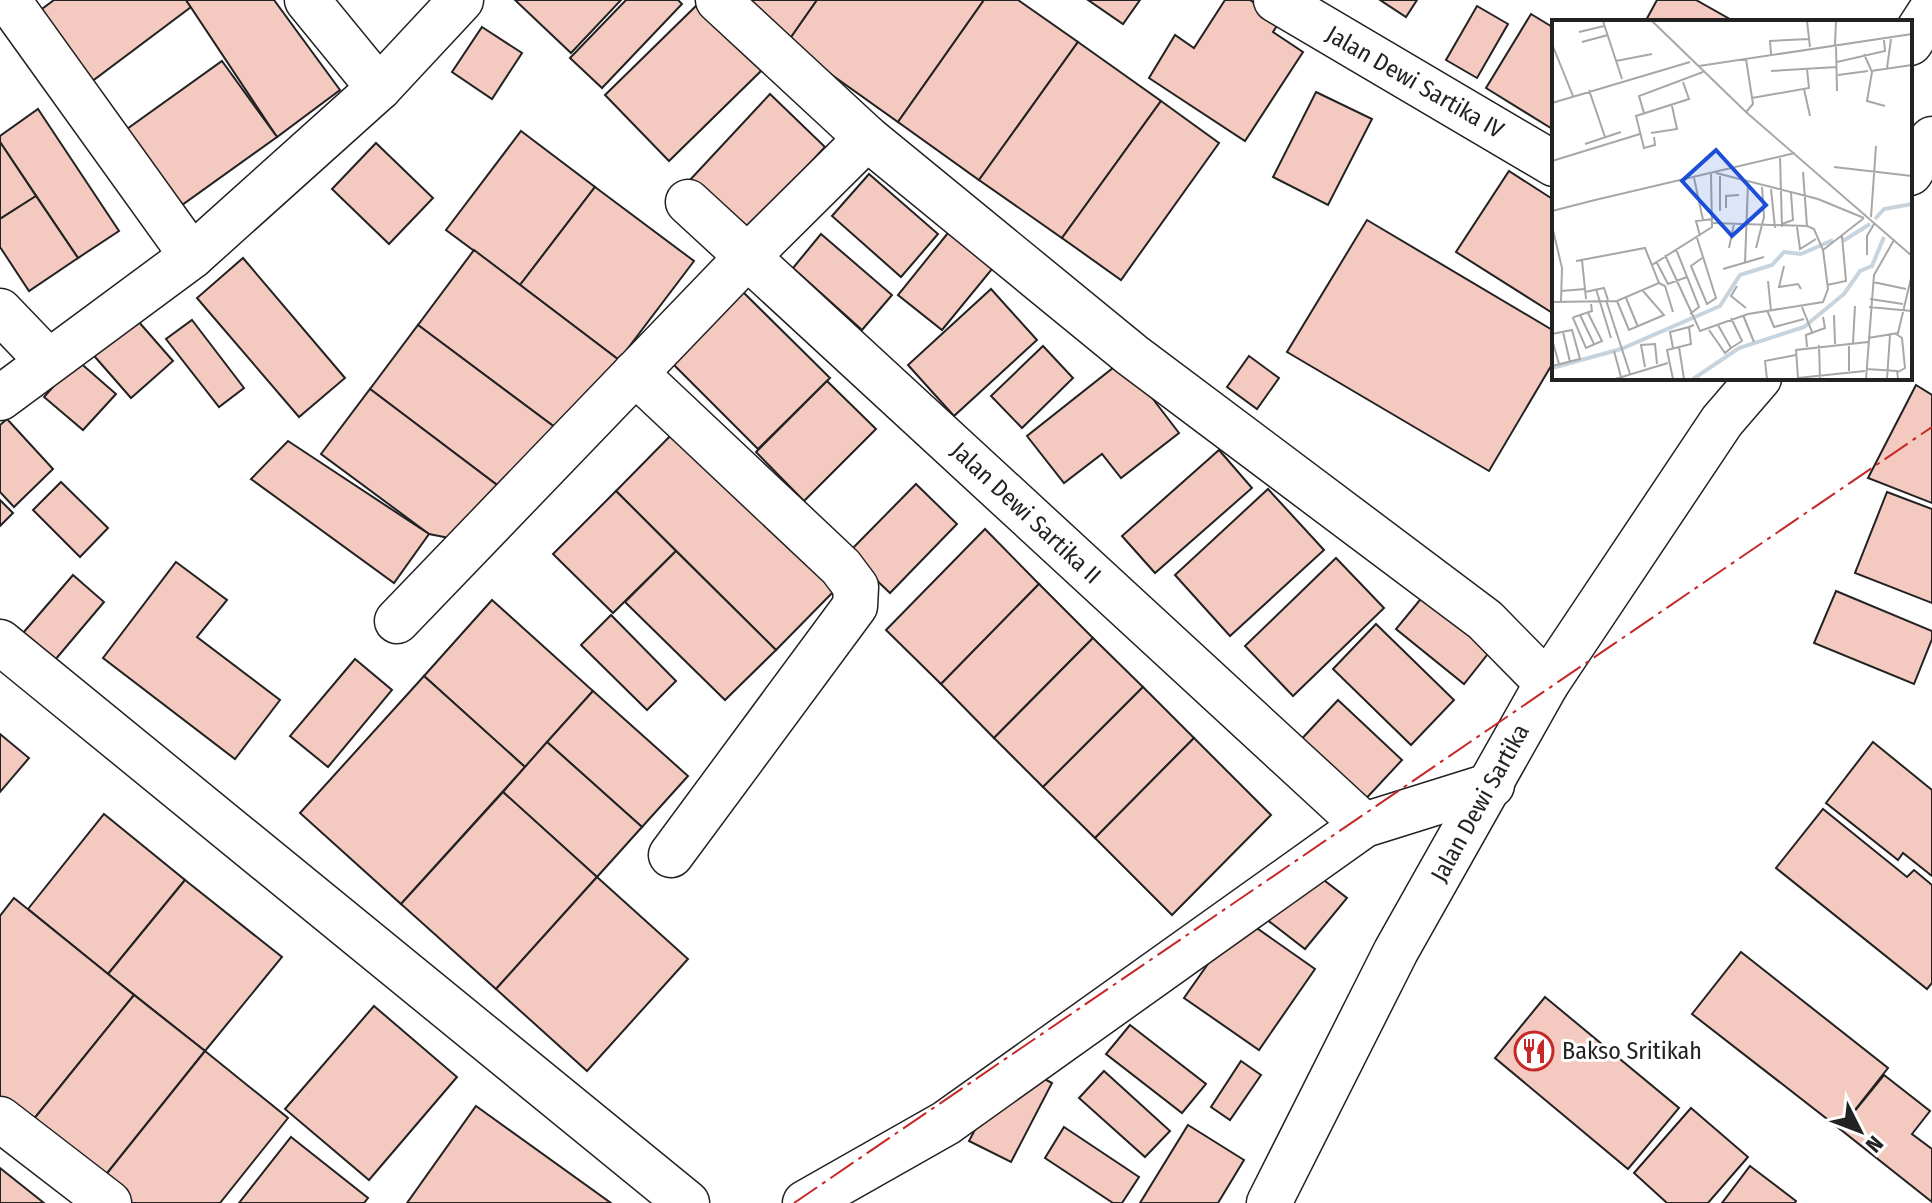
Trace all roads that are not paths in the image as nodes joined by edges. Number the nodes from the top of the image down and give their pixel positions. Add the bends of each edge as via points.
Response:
1 (8, 0) edge
2 (307, 0) edge
3 (461, 0) edge
4 (718, 0) edge
5 (1276, 0) edge
6 (1932, 9) edge
7 (1912, 40) edge
8 (379, 88) junction
9 (867, 138) junction
10 (1932, 139) edge
11 (1552, 163) edge
12 (1912, 170) edge
13 (688, 202) dead end
14 (192, 256) junction
15 (748, 256) junction
16 (0, 311) edge
17 (48, 361) junction
18 (635, 373) junction
19 (1732, 380) edge
20 (1757, 380) edge
21 (0, 398) edge
22 (1722, 421) junction
23 (397, 621) dead end
24 (0, 642) edge
25 (1547, 683) junction
26 (1492, 785) junction
27 (1364, 825) junction
28 (671, 855) dead end
29 (0, 1119) edge
30 (109, 1203) edge
31 (687, 1203) edge
32 (805, 1203) edge
33 (1269, 1203) edge

1 - 14 street
2 - 8 street
3 - 8 street
4 - 9 street
5 - 11 street, Jalan Dewi Sartika IV
6 - 7 street
8 - 14 street
9 - 15 street
9 - 25 street via 1132,355 1485,620
10 - 12 street
13 - 15 street, Jalan Dewi Sartika II
14 - 17 street
15 - 18 street
15 - 27 street, Jalan Dewi Sartika II
16 - 17 street
17 - 21 street
18 - 23 street
18 - 28 street via 856,587 855,606
19 - 22 street, Jalan Dewi Sartika
20 - 22 street, Jalan Dewi Sartika
22 - 25 street, Jalan Dewi Sartika
24 - 31 street
25 - 26 street, Jalan Dewi Sartika
26 - 27 street
26 - 33 street, Jalan Dewi Sartika via 1396,951
27 - 32 street via 946,1123
29 - 30 street

